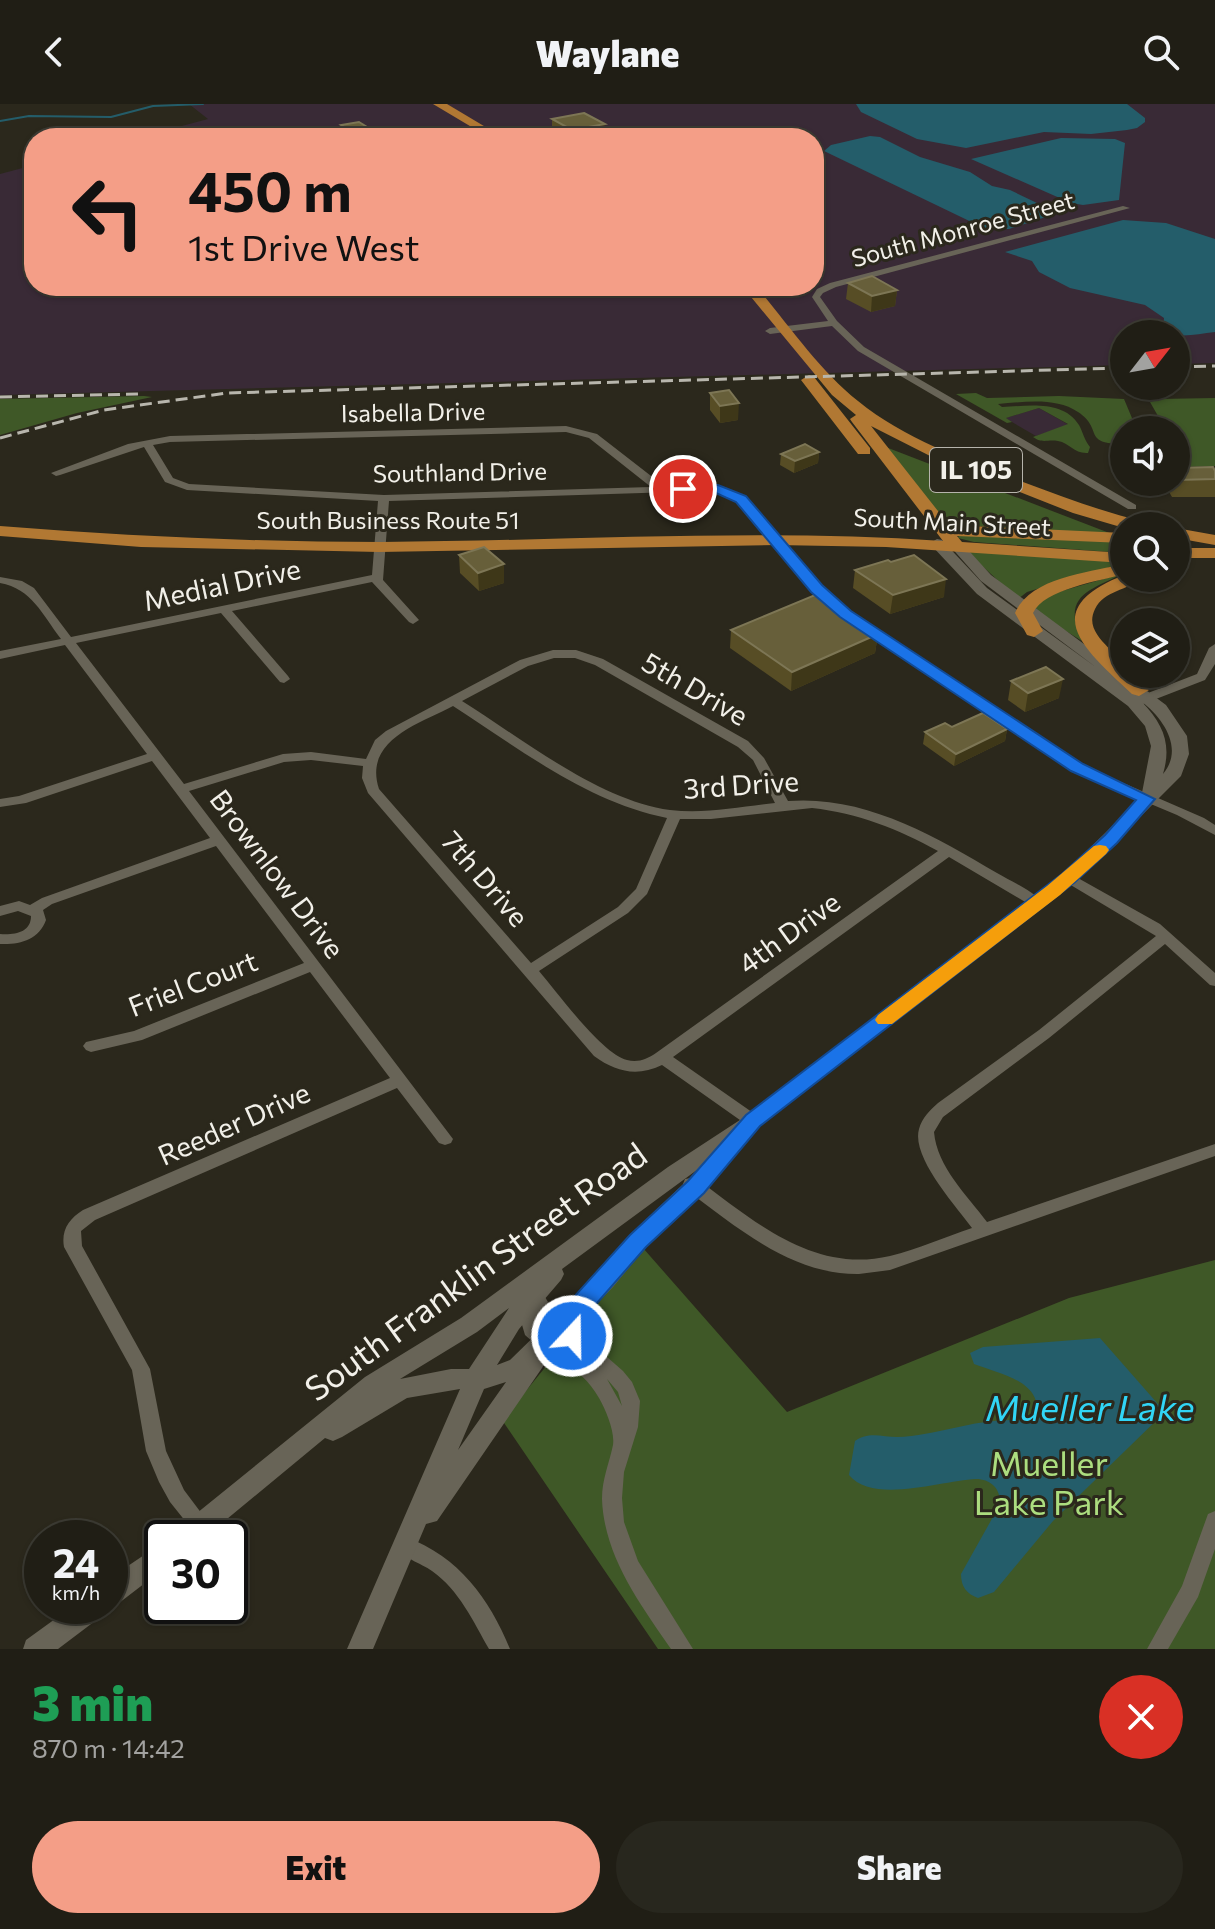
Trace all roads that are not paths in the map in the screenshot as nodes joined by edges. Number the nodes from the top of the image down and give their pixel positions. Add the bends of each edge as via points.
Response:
1 (439, 104) edge
2 (481, 128) edge
3 (1126, 208) dead end
4 (824, 288) edge
5 (744, 296) edge
6 (756, 296) edge
7 (817, 296) edge
8 (834, 323) junction
9 (778, 330) junction
10 (829, 383) junction
11 (839, 420) junction
12 (874, 440) junction
13 (147, 443) junction
14 (56, 473) dead end
15 (661, 489) junction
16 (384, 498) junction
17 (1132, 507) dead end
18 (1110, 518) edge
19 (0, 523) edge
20 (0, 531) edge
21 (1110, 532) edge
22 (772, 534) junction
23 (1190, 536) edge
24 (940, 537) junction
25 (1110, 537) edge
26 (1215, 540) edge
27 (380, 542) junction
28 (1190, 544) edge
29 (1215, 546) edge
30 (1110, 556) edge
31 (1190, 557) edge
32 (1212, 561) edge
33 (1190, 563) edge
34 (1110, 573) edge
35 (377, 577) junction
36 (0, 580) edge
37 (1110, 587) edge
38 (1024, 608) junction
39 (224, 609) junction
40 (413, 620) dead end
41 (1034, 631) junction
42 (68, 641) junction
43 (1215, 648) edge
44 (0, 655) edge
45 (284, 679) dead end
46 (1141, 697) junction
47 (454, 701) junction
48 (153, 756) junction
49 (370, 763) junction
50 (180, 790) junction
51 (1147, 799) junction
52 (0, 803) edge
53 (784, 807) junction
54 (675, 815) junction
55 (1215, 831) edge
56 (218, 840) junction
57 (946, 852) junction
58 (1069, 878) junction
59 (1037, 903) junction
60 (33, 909) junction
61 (0, 911) edge
62 (1165, 936) junction
63 (0, 939) edge
64 (313, 965) junction
65 (530, 970) junction
66 (1215, 981) edge
67 (91, 1046) dead end
68 (662, 1057) junction
69 (400, 1080) junction
70 (753, 1121) junction
71 (445, 1139) dead end
72 (1215, 1150) edge
73 (676, 1173) junction
74 (696, 1187) junction
75 (597, 1230) junction
76 (983, 1230) junction
77 (571, 1316) junction
78 (546, 1341) junction
79 (476, 1379) junction
80 (438, 1380) junction
81 (459, 1414) junction
82 (622, 1440) junction
83 (248, 1489) junction
84 (188, 1520) edge
85 (208, 1520) edge
86 (1215, 1520) edge
87 (406, 1546) junction
88 (70, 1624) edge
89 (36, 1649) edge
90 (360, 1649) edge
91 (500, 1649) edge
92 (683, 1649) edge
93 (1157, 1649) edge

1 - 2 main road
3 - 4 street, South Monroe Street
5 - 9 main road, IL 105
6 - 9 main road, IL 105
7 - 8 street, South Monroe Street
8 - 9 street
8 - 17 street via 861,349
9 - 10 main road, IL 105
9 - 11 main road, IL 105
10 - 12 main road
10 - 18 main road, IL 105 via 868,419 917,447
11 - 12 main road, IL 105
11 - 24 main road
12 - 21 main road, IL 105
12 - 24 main road
13 - 14 street, Isabella Drive
13 - 15 street, Isabella Drive via 573,430 593,436
13 - 16 street, Southland Drive via 164,475 179,485
15 - 16 street, Southland Drive
15 - 22 street, Southland Drive via 731,493
16 - 27 street
19 - 27 main road, South Business Route 51
20 - 27 main road, South Business Route 51 via 141,542
22 - 24 main road, South Main Street
22 - 27 main road, South Business Route 51
22 - 51 street, Southland Drive via 846,614 1077,768
23 - 26 main road
24 - 25 main road, South Main Street
24 - 30 main road, South Main Street
24 - 38 street, South Franklin Street Road
24 - 41 street, South Franklin Street Road via 982,591
27 - 35 street
28 - 29 main road
31 - 32 main road
32 - 33 main road
34 - 38 main road via 1042,593
35 - 39 street, Medial Drive
35 - 40 street via 380,587
36 - 42 street, Brownlow Drive via 30,590
37 - 46 main road via 1086,604 1085,631
38 - 41 main road
38 - 46 street, South Franklin Street Road
39 - 42 street, Medial Drive
39 - 45 street
41 - 46 street, South Franklin Street Road
42 - 44 street, Medial Drive
42 - 48 street, Brownlow Drive
43 - 46 street via 1201,677
46 - 51 street, South Franklin Street Road via 1175,726 1181,754 1175,772
47 - 49 street via 390,734
47 - 53 street, 5th Drive via 531,659 576,654 743,744 766,770
47 - 54 street, 3rd Drive via 608,795
48 - 50 street, Brownlow Drive
48 - 52 street
49 - 50 street via 283,758
49 - 65 street, 7th Drive via 373,790
50 - 56 street, Brownlow Drive
51 - 55 street, Southland Drive
51 - 58 street, South Franklin Street Road
53 - 54 street, 3rd Drive
53 - 57 street, 3rd Drive via 825,805 875,815
54 - 65 street via 642,891 623,910
56 - 60 street
56 - 64 street, Brownlow Drive
57 - 59 street, 3rd Drive
57 - 68 street, 4th Drive
58 - 59 street, South Franklin Street Road
58 - 62 street
59 - 70 street, South Franklin Street Road
60 - 61 street
60 - 63 street via 40,918 35,929
62 - 66 street
62 - 76 street via 1032,1046 930,1121 926,1138 931,1155
64 - 67 street, Friel Court via 137,1036
64 - 69 street, Brownlow Drive
65 - 68 street, 7th Drive via 594,1046 617,1065 642,1067
68 - 70 street
69 - 71 street, Brownlow Drive
69 - 84 street, Reeder Drive via 89,1215 74,1228 71,1244 141,1369 156,1451
70 - 73 street, South Franklin Street Road
70 - 74 street, South Franklin Street Road
72 - 76 street
73 - 74 street
73 - 75 street, South Franklin Street Road
74 - 76 street via 792,1255 828,1266 890,1263
74 - 77 street, South Franklin Street Road via 638,1241
75 - 78 street via 532,1310 531,1330
75 - 79 street via 528,1300
75 - 83 street, South Franklin Street Road via 469,1325 354,1398
77 - 78 street, South Franklin Street Road
77 - 82 street via 576,1342 611,1369 627,1392 631,1410
78 - 79 street, South Franklin Street Road via 509,1373
78 - 82 street via 595,1376
78 - 87 street
79 - 80 street, South Franklin Street Road
79 - 81 street
80 - 81 street via 457,1391
80 - 83 street, South Franklin Street Road via 402,1389 367,1407
81 - 87 street
82 - 92 street via 613,1474 619,1540 636,1582
83 - 85 street, South Franklin Street Road
86 - 93 street via 1191,1590
87 - 90 street
87 - 91 street via 432,1557 462,1583
88 - 89 street

